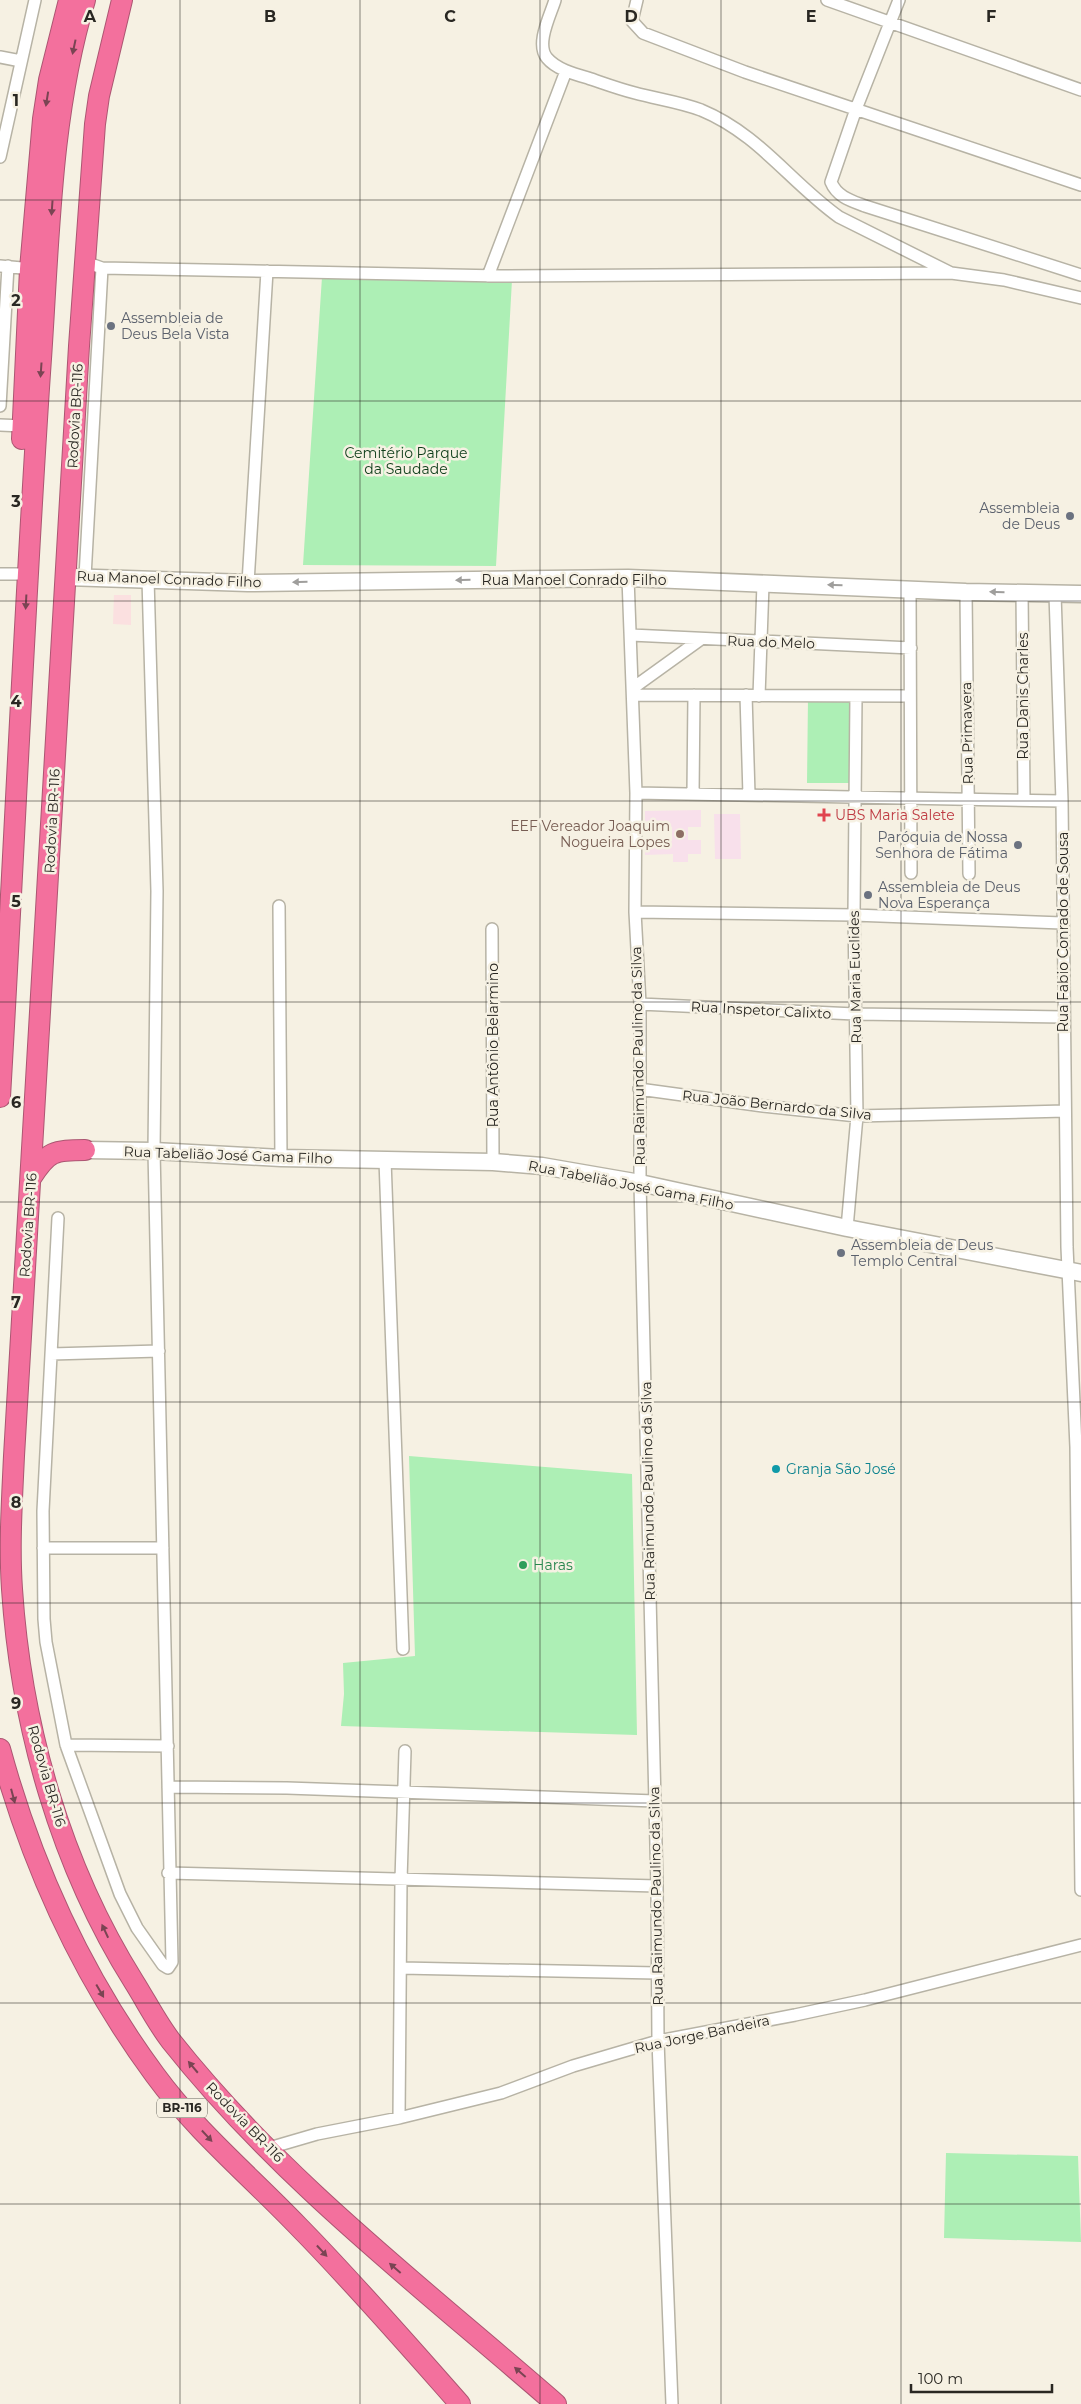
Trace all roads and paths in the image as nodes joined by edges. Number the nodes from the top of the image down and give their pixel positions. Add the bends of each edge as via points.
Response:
1 (35, 0) edge
2 (69, 0) edge
3 (85, 0) edge
4 (122, 0) edge
5 (555, 0) edge
6 (637, 0) edge
7 (827, 0) edge
8 (899, 0) edge
9 (891, 22) junction
10 (0, 57) edge
11 (21, 61) junction
12 (566, 71) junction
13 (1081, 90) edge
14 (856, 109) junction
15 (1, 151) edge
16 (1081, 186) edge
17 (94, 265) junction
18 (4, 266) edge
19 (39, 270) junction
20 (267, 271) junction
21 (951, 272) junction
22 (1081, 275) edge
23 (488, 276) junction
24 (1081, 298) edge
25 (2, 350) edge
26 (0, 406) edge
27 (0, 425) edge
28 (23, 426) junction
29 (27, 568) junction
30 (0, 574) edge
31 (76, 577) junction
32 (628, 578) junction
33 (148, 580) junction
34 (248, 583) junction
35 (763, 584) junction
36 (910, 589) junction
37 (966, 592) junction
38 (1022, 592) junction
39 (1056, 594) junction
40 (1081, 594) edge
41 (631, 635) junction
42 (701, 639) junction
43 (761, 642) junction
44 (911, 648) junction
45 (633, 692) junction
46 (694, 695) junction
47 (746, 696) junction
48 (759, 696) junction
49 (856, 696) junction
50 (910, 696) junction
51 (636, 793) junction
52 (693, 794) junction
53 (749, 795) junction
54 (855, 797) junction
55 (911, 798) junction
56 (968, 799) junction
57 (1024, 800) junction
58 (1062, 801) junction
59 (911, 873) dead end
60 (969, 874) dead end
61 (279, 906) dead end
62 (634, 912) junction
63 (854, 915) junction
64 (1062, 923) junction
65 (492, 929) dead end
66 (640, 1004) junction
67 (855, 1014) junction
68 (1063, 1017) junction
69 (639, 1089) junction
70 (0, 1097) edge
71 (1065, 1111) junction
72 (35, 1114) junction
73 (856, 1116) junction
74 (85, 1150) junction
75 (154, 1151) junction
76 (282, 1158) junction
77 (385, 1160) junction
78 (492, 1162) junction
79 (31, 1178) junction
80 (640, 1183) junction
81 (58, 1218) dead end
82 (847, 1228) junction
83 (1075, 1271) edge
84 (159, 1351) junction
85 (51, 1354) junction
86 (1079, 1446) edge
87 (43, 1548) junction
88 (163, 1548) junction
89 (403, 1649) dead end
90 (66, 1745) junction
91 (168, 1746) junction
92 (0, 1749) edge
93 (405, 1751) dead end
94 (168, 1787) junction
95 (404, 1794) junction
96 (655, 1801) junction
97 (168, 1873) junction
98 (401, 1880) junction
99 (657, 1886) junction
100 (1081, 1890) edge
101 (1081, 1945) edge
102 (401, 1968) junction
103 (657, 1973) junction
104 (658, 2041) junction
105 (399, 2118) junction
106 (269, 2148) junction
107 (460, 2404) edge
108 (556, 2404) edge
109 (672, 2404) edge

1 - 11 street
2 -> 19 highway via 43,119
3 -> 19 highway via 59,130
4 - 17 highway, Rodovia BR-116 / BR-116 via 95,124
5 - 12 street via 543,50 548,59
6 - 14 street via 632,21 643,33
7 - 9 street
8 - 9 street
9 - 13 street
9 - 14 street
10 - 11 street
11 - 15 street
12 - 21 street via 633,93 687,106 722,121 759,144 839,217
12 - 23 street
14 - 16 street
14 - 22 street via 832,182 837,192 865,206
17 - 20 street
17 - 31 highway, Rodovia BR-116 / BR-116
18 - 19 street
18 - 25 street
19 - 28 highway
19 -> 29 highway
20 - 23 street
20 - 34 street
21 - 23 street
21 - 24 street via 1004,280
25 - 26 street
27 - 28 street
28 - 29 highway via 21,510
29 - 30 street
29 -> 70 highway
31 - 33 street, Rua Manoel Conrado Filho
31 - 72 highway, Rodovia BR-116 / BR-116
32 -> 34 street, Rua Manoel Conrado Filho
32 - 35 street, Rua Manoel Conrado Filho
32 - 41 street, Rua Raimundo Paulino da Silva
33 - 34 street, Rua Manoel Conrado Filho
33 - 75 street via 157,891
36 -> 35 street, Rua Manoel Conrado Filho
35 - 43 street
36 - 37 street, Rua Manoel Conrado Filho
36 - 44 street
38 -> 37 street, Rua Manoel Conrado Filho
37 - 56 street, Rua Primavera
38 - 39 street, Rua Manoel Conrado Filho
38 - 57 street, Rua Danis Charles
39 - 40 street, Rua Manoel Conrado Filho
39 - 58 street, Rua Fabio Conrado de Sousa
41 - 42 street, Rua do Melo
41 - 45 street, Rua Raimundo Paulino da Silva
42 - 43 street, Rua do Melo
42 - 45 street
43 - 44 street, Rua do Melo
43 - 48 street
44 - 50 street
45 - 46 street
45 - 51 street, Rua Raimundo Paulino da Silva
46 - 47 street
46 - 52 street
47 - 48 street
47 - 53 street
48 - 49 street
49 - 50 street
49 - 54 street, Rua Maria Euclides
50 - 55 street
51 - 52 street
51 - 62 street, Rua Raimundo Paulino da Silva
52 - 53 street
53 - 54 street
54 - 55 street
54 - 63 street, Rua Maria Euclides
55 - 56 street
55 - 59 street
56 - 57 street
56 - 60 street, Rua Primavera
57 - 58 street
58 - 64 street, Rua Fabio Conrado de Sousa
61 - 76 street
62 - 63 street
62 - 66 street, Rua Raimundo Paulino da Silva
63 - 64 street
63 - 67 street, Rua Maria Euclides
64 - 68 street, Rua Fabio Conrado de Sousa
65 - 78 street, Rua Antônio Belarmino
66 - 67 street, Rua Inspetor Calixto
66 - 69 street, Rua Raimundo Paulino da Silva
67 - 68 street, Rua Inspetor Calixto
67 - 73 street, Rua Maria Euclides
68 - 71 street, Rua Fabio Conrado de Sousa
69 - 73 street, Rua João Bernardo da Silva
69 - 80 street, Rua Raimundo Paulino da Silva
71 - 73 street, Rua João Bernardo da Silva
71 - 83 street, Rua Fabio Conrado de Sousa
72 - 74 highway via 44,1130 56,1140
72 - 79 highway, Rodovia BR-116 / BR-116
73 - 82 street, Rua Maria Euclides
74 - 75 street, Rua Tabelião José Gama Filho
74 - 79 highway via 53,1152 41,1161
75 - 76 street, Rua Tabelião José Gama Filho
75 - 84 street
76 - 77 street, Rua Tabelião José Gama Filho
77 - 78 street, Rua Tabelião José Gama Filho
77 - 89 street
78 - 80 street, Rua Tabelião José Gama Filho
106 -> 79 highway, Rodovia BR-116 / BR-116 via 218,2096 169,2038 113,1948 64,1836 36,1742 22,1675 11,1564 14,1456
80 - 82 street, Rua Tabelião José Gama Filho
80 - 96 street, Rua Raimundo Paulino da Silva
81 - 85 street
82 - 83 street, Rua Tabelião José Gama Filho
83 - 86 street, Rua Fabio Conrado de Sousa
84 - 85 street
84 - 88 street
85 - 87 street
86 - 100 street, Rua Fabio Conrado de Sousa
87 - 88 street
87 - 90 street via 46,1642
88 - 91 street
90 - 91 street
90 - 97 street via 120,1894 137,1928 168,1968 172,1962
91 - 94 street
92 -> 107 highway, BR-116 via 26,1835 65,1928 110,2008 155,2075 208,2138 303,2231
93 - 95 street
94 - 95 street via 287,1788
94 - 97 street
95 - 96 street
95 - 98 street
96 - 99 street, Rua Raimundo Paulino da Silva
97 - 98 street
98 - 99 street
98 - 102 street
99 - 103 street, Rua Raimundo Paulino da Silva
101 - 104 street, Rua Jorge Bandeira via 848,2004
102 - 103 street
102 - 105 street
103 - 104 street, Rua Raimundo Paulino da Silva
104 - 105 street, Rua Jorge Bandeira via 573,2066 501,2093
104 - 109 street, Rua Raimundo Paulino da Silva
105 - 106 street, Rua Jorge Bandeira via 317,2134
108 -> 106 highway, Rodovia BR-116 / BR-116 via 395,2268

